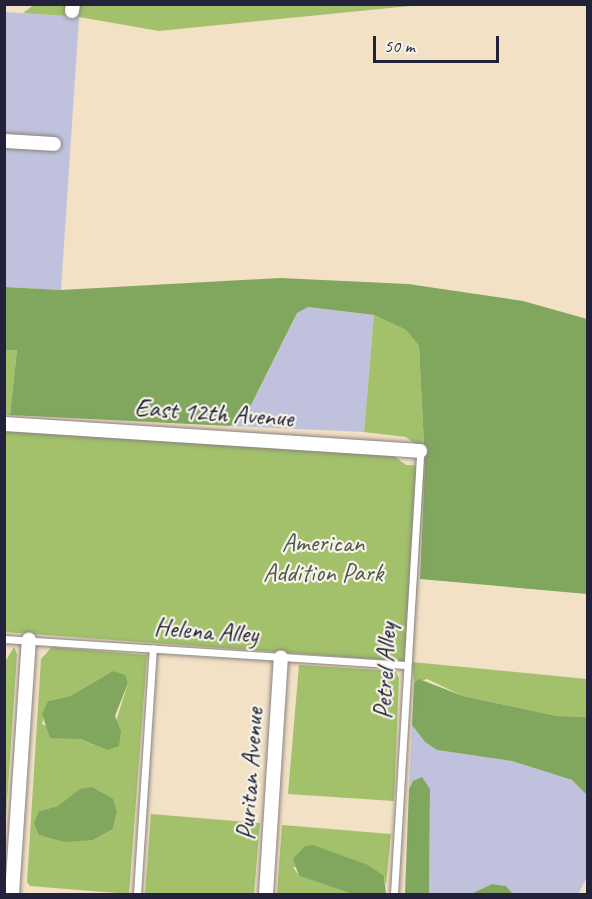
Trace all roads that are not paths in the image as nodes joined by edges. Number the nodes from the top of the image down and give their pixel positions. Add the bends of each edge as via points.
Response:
1 (4, 141) edge
2 (54, 144) dead end
3 (4, 424) edge
4 (420, 451) joint
5 (4, 639) edge
6 (29, 640) junction
7 (153, 649) junction
8 (281, 657) junction
9 (406, 665) junction
10 (12, 894) edge
11 (137, 894) edge
12 (266, 894) edge
13 (394, 894) edge

1 - 2 street
3 - 4 street, East 12th Avenue
4 - 9 lane, Petrel Alley
5 - 6 lane, Helena Alley
6 - 7 lane, Helena Alley
6 - 10 street
7 - 8 lane, Helena Alley
7 - 11 lane
8 - 9 lane, Helena Alley
8 - 12 street, Puritan Avenue
9 - 13 lane, Petrel Alley

